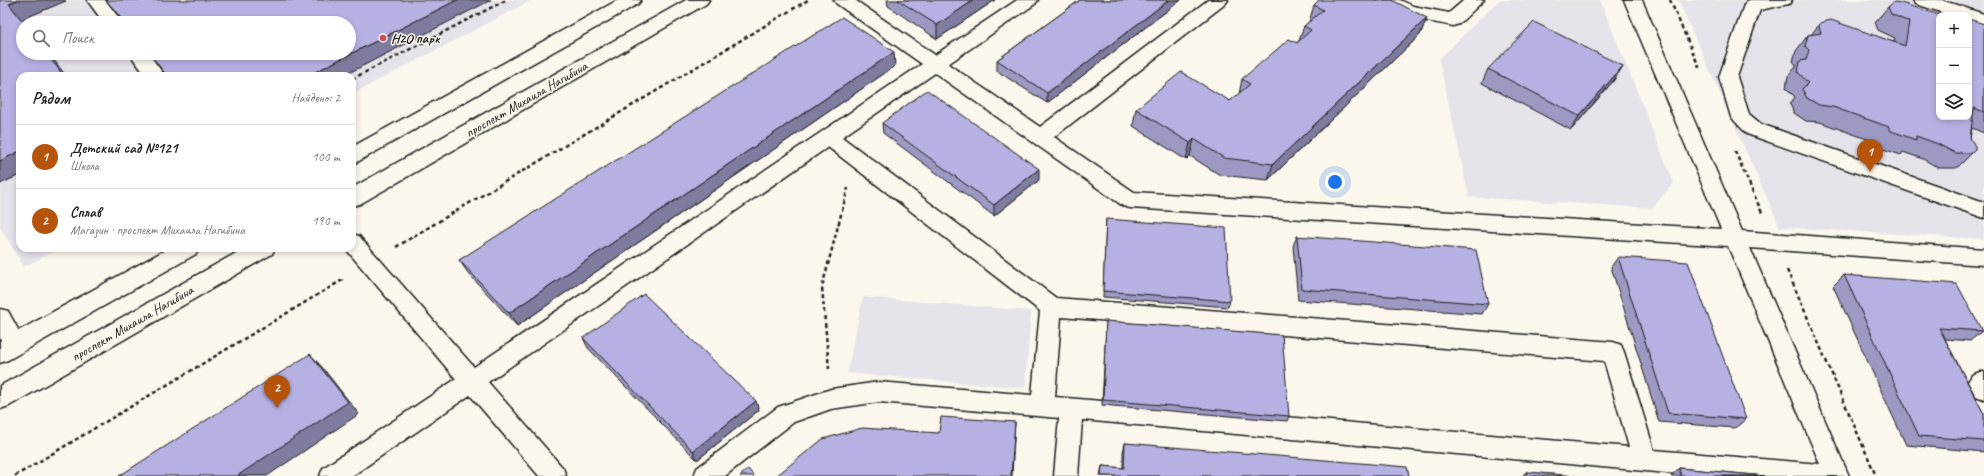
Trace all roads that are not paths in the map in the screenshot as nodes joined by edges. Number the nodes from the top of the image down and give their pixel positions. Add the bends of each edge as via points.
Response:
1 (96, 0) edge
2 (632, 0) edge
3 (700, 0) edge
4 (843, 0) edge
5 (1029, 0) edge
6 (1219, 0) edge
7 (1385, 0) edge
8 (1475, 0) edge
9 (1633, 0) edge
10 (1783, 0) edge
11 (1922, 0) edge
12 (109, 16) edge
13 (1984, 20) edge
14 (143, 60) edge
15 (936, 64) junction
16 (153, 72) edge
17 (828, 137) junction
18 (1040, 137) junction
19 (356, 154) edge
20 (356, 196) edge
21 (1984, 210) edge
22 (1735, 238) junction
23 (356, 247) edge
24 (181, 252) edge
25 (257, 252) edge
26 (1984, 257) edge
27 (1051, 307) junction
28 (0, 318) edge
29 (8, 349) edge
30 (471, 380) junction
31 (1984, 382) edge
32 (1984, 389) edge
33 (0, 398) edge
34 (1043, 407) junction
35 (1071, 410) junction
36 (1645, 460) junction
37 (332, 476) edge
38 (554, 476) edge
39 (706, 476) edge
40 (1066, 476) edge
41 (1826, 476) edge
42 (1837, 476) edge

1 - 12 lane
2 - 19 main road
3 - 20 main road, проспект Михаила Нагибина
4 - 15 lane
5 - 15 lane
6 - 18 lane
7 - 8 lane via 1408,11 1454,20
9 - 22 lane
10 - 21 lane via 1754,5 1743,34 1728,77 1741,118 1754,129
11 - 13 lane
14 - 16 lane
15 - 17 lane
15 - 18 lane
17 - 27 lane
17 - 30 lane
18 - 22 lane via 1130,200
22 - 26 lane
22 - 42 lane
23 - 30 lane
24 - 29 main road
25 - 33 main road, проспект Михаила Нагибина
27 - 34 lane
27 - 36 lane via 1613,352
28 - 29 lane
30 - 37 lane
30 - 38 lane
31 - 32 lane via 1980,382
34 - 35 lane
34 - 39 lane via 878,392 831,399 786,414
35 - 36 lane
35 - 40 lane
36 - 41 lane

